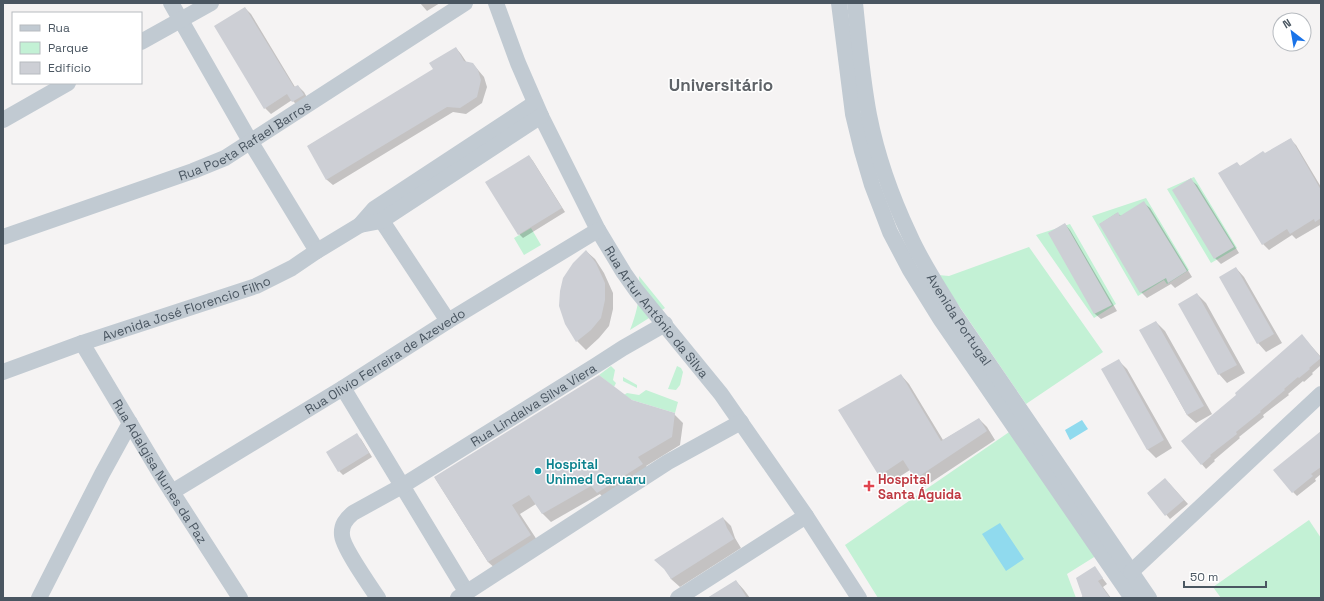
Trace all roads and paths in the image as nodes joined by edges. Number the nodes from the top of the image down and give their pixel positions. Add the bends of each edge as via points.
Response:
1 (171, 3) edge
2 (211, 3) edge
3 (465, 3) edge
4 (496, 3) edge
5 (839, 3) edge
6 (855, 3) edge
7 (181, 20) junction
8 (142, 41) edge
9 (66, 84) edge
10 (538, 110) junction
11 (3, 120) edge
12 (250, 141) junction
13 (895, 202) junction
14 (880, 207) junction
15 (377, 215) junction
16 (598, 230) junction
17 (3, 237) edge
18 (317, 251) junction
19 (448, 321) junction
20 (665, 324) junction
21 (82, 343) junction
22 (3, 372) edge
23 (343, 388) junction
24 (1321, 394) edge
25 (742, 422) junction
26 (130, 423) junction
27 (402, 486) junction
28 (172, 492) junction
29 (806, 516) junction
30 (1130, 572) junction
31 (462, 596) edge
32 (39, 598) edge
33 (240, 598) edge
34 (378, 598) edge
35 (678, 598) edge
36 (859, 598) edge
37 (1132, 598) edge
38 (1149, 598) edge

1 - 7 street
2 - 7 street
3 - 12 street, Rua Poeta Rafael Barros
4 - 10 street, Rua Artur Antônio da Silva
5 - 14 street, Avenida Portugal via 853,114
6 - 13 street, Avenida Portugal via 870,117
7 - 8 street
7 - 12 street
9 - 11 street
10 - 15 street, Avenida José Florencio Filho
10 - 16 street, Rua Artur Antônio da Silva
12 - 17 street, Rua Poeta Rafael Barros via 208,166
12 - 18 street
13 - 14 street
13 - 30 street, Avenida Portugal via 910,238 954,313
14 - 37 street, Avenida Portugal via 910,270 934,309
15 - 18 street, Avenida José Florencio Filho
15 - 19 street
16 - 19 street, Rua Olivio Ferreira de Azevedo
16 - 20 street, Rua Artur Antônio da Silva via 636,290
18 - 21 street, Avenida José Florencio Filho via 292,268 256,286
19 - 23 street, Rua Olivio Ferreira de Azevedo
20 - 25 street, Rua Artur Antônio da Silva
20 - 27 street, Rua Lindalva Silva Viera
21 - 22 street, Avenida José Florencio Filho
21 - 26 street, Rua Adalgisa Nunes da Paz
23 - 27 street
23 - 28 street, Rua Olivio Ferreira de Azevedo
24 - 30 street
25 - 29 street, Rua Artur Antônio da Silva
25 - 31 street via 668,462
26 - 28 street, Rua Adalgisa Nunes da Paz
26 - 32 street
27 - 31 street
27 - 34 street, Rua Lindalva Silva Viera via 353,513 342,527 344,543
28 - 33 street, Rua Adalgisa Nunes da Paz
29 - 35 street
29 - 36 street, Rua Artur Antônio da Silva
30 - 38 street, Avenida Portugal

